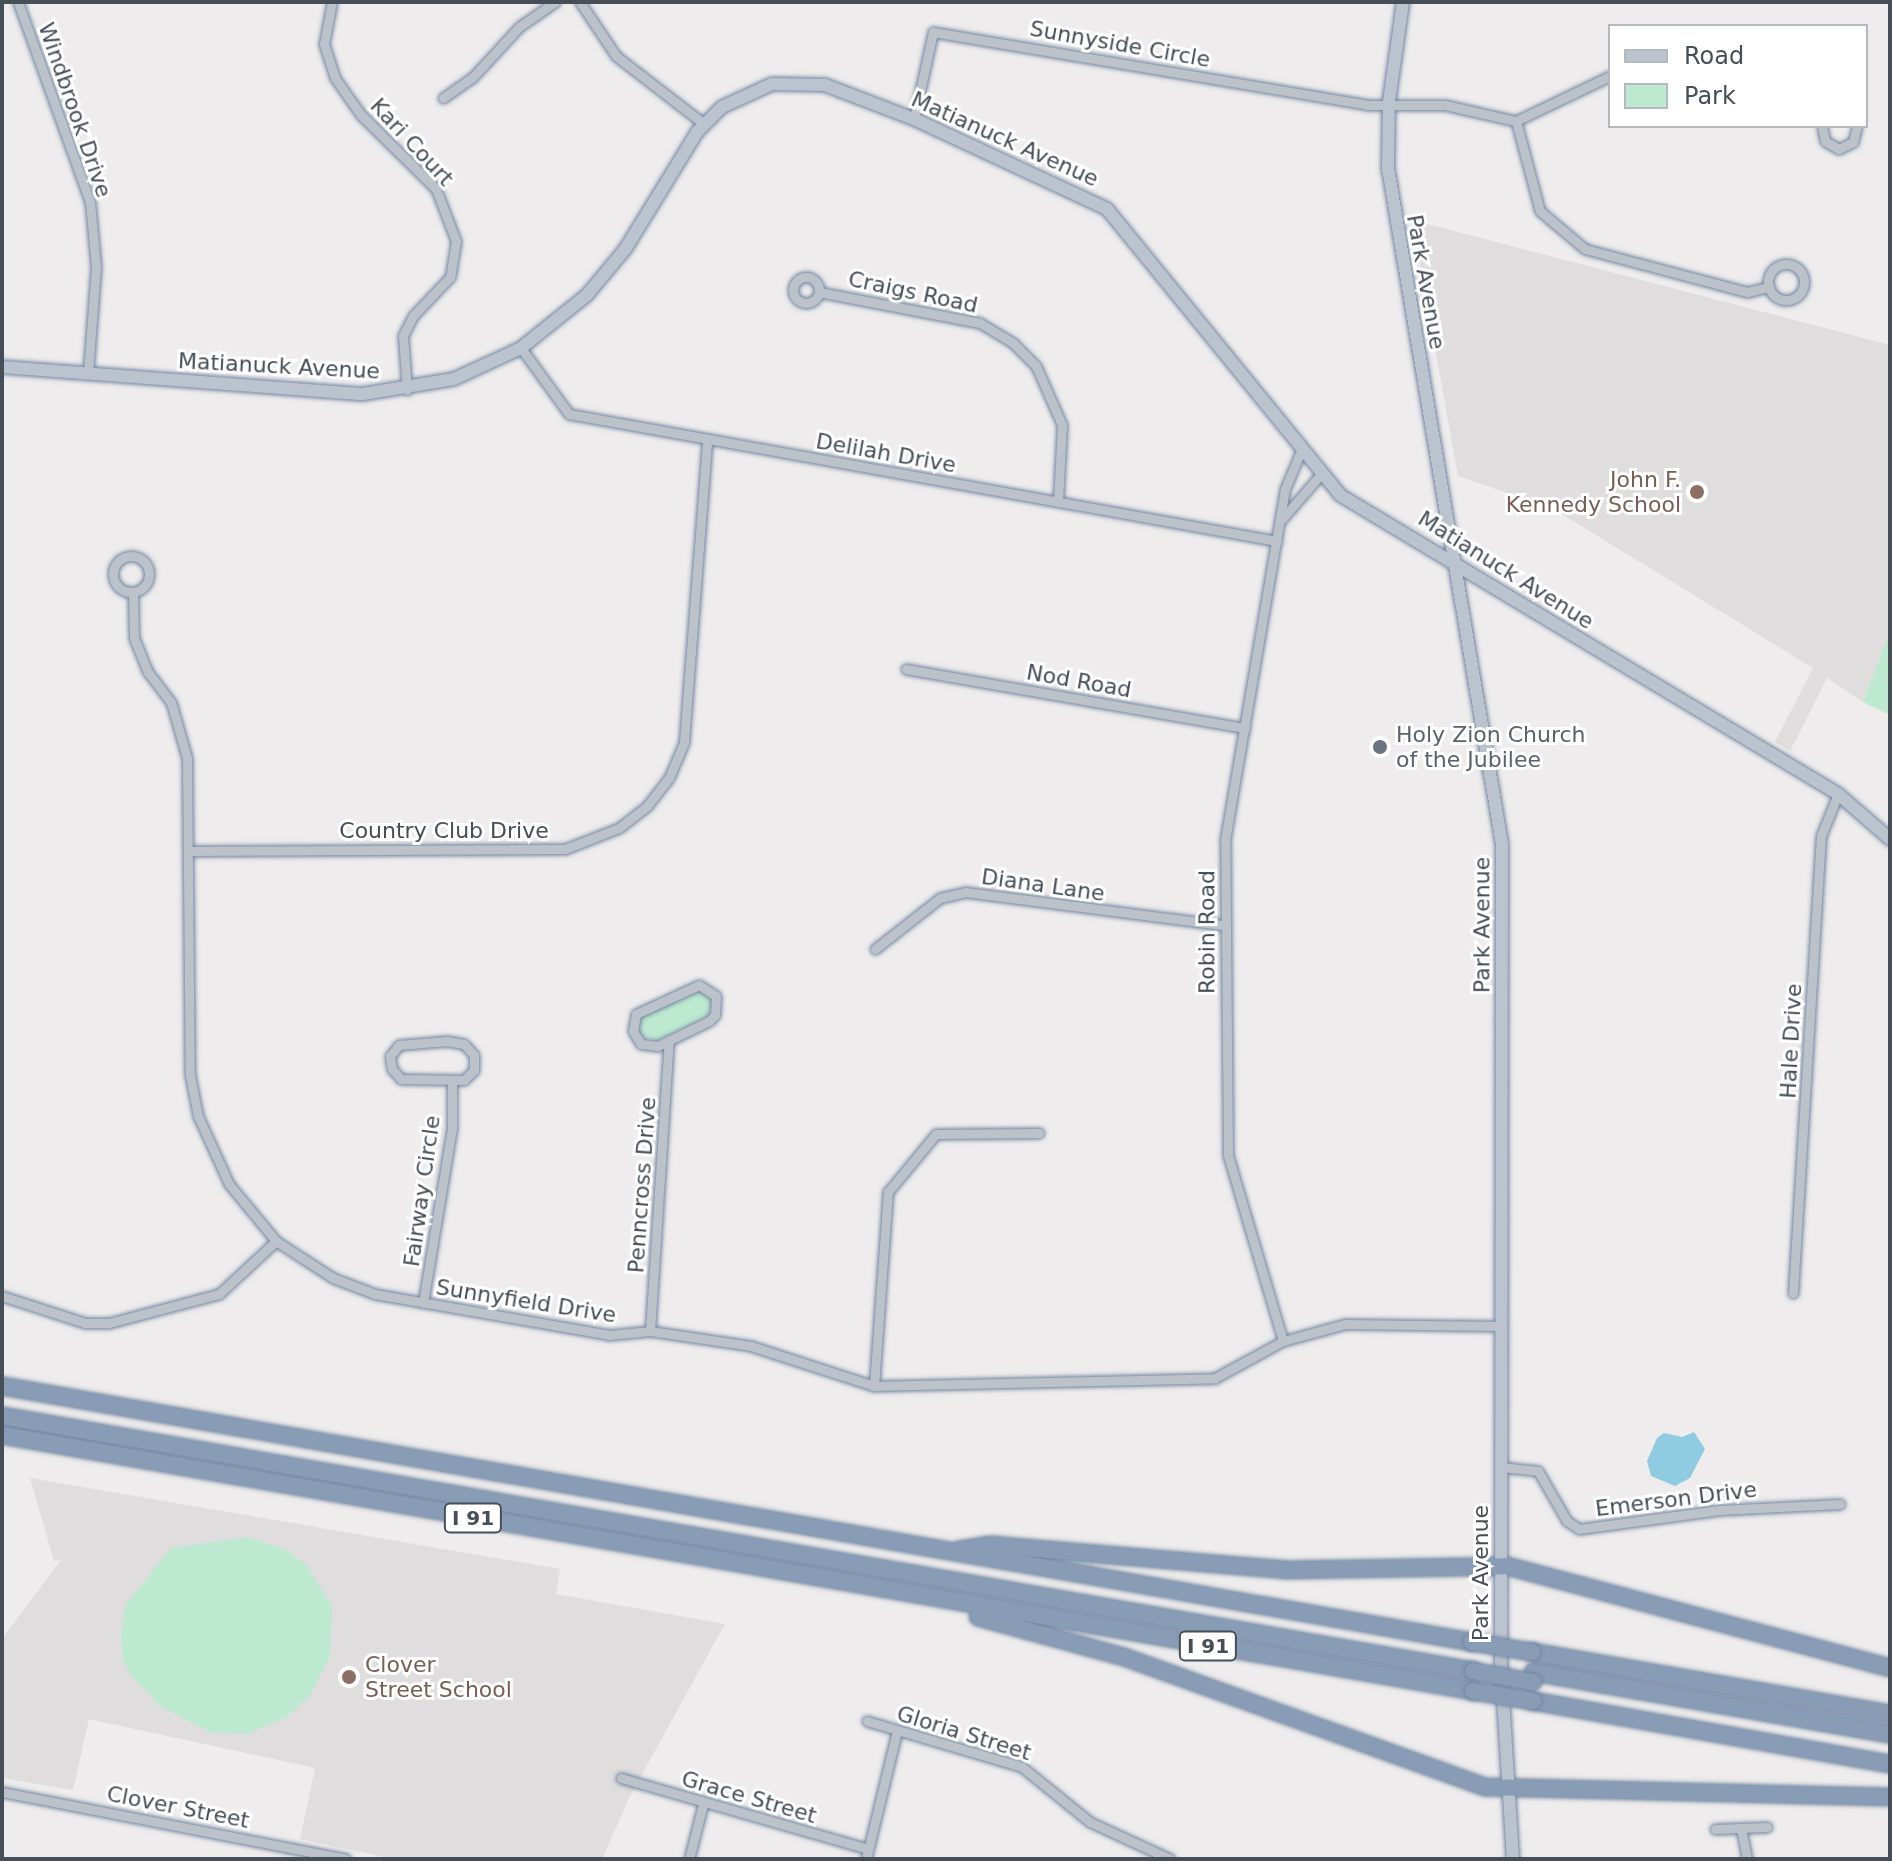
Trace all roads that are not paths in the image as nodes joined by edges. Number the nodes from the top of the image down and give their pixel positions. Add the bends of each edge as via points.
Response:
1 (18, 2) edge
2 (332, 2) edge
3 (555, 2) edge
4 (580, 2) edge
5 (1403, 2) edge
6 (1608, 77) edge
7 (443, 98) dead end
8 (1389, 101) junction
9 (914, 119) junction
10 (1516, 121) junction
11 (704, 124) junction
12 (1822, 128) edge
13 (1856, 128) edge
14 (1769, 287) dead end
15 (819, 292) dead end
16 (521, 348) junction
17 (2, 367) edge
18 (88, 374) junction
19 (407, 390) junction
20 (707, 440) junction
21 (1301, 451) junction
22 (1321, 474) junction
23 (1058, 502) junction
24 (1282, 519) junction
25 (1277, 541) junction
26 (1454, 564) junction
27 (133, 592) junction
28 (906, 669) dead end
29 (1245, 728) junction
30 (1838, 794) junction
31 (1890, 839) edge
32 (188, 851) junction
33 (1224, 925) junction
34 (875, 949) dead end
35 (669, 1041) junction
36 (452, 1083) junction
37 (1039, 1133) dead end
38 (276, 1241) junction
39 (1793, 1293) dead end
40 (2, 1296) edge
41 (423, 1303) junction
42 (1500, 1326) junction
43 (650, 1331) junction
44 (1283, 1341) junction
45 (2, 1386) edge
46 (874, 1386) junction
47 (2, 1405) edge
48 (2, 1416) edge
49 (2, 1435) edge
50 (1501, 1467) junction
51 (1840, 1504) dead end
52 (952, 1552) junction
53 (1501, 1565) junction
54 (944, 1600) junction
55 (1473, 1666) junction
56 (1890, 1668) edge
57 (1533, 1677) junction
58 (1890, 1714) edge
59 (867, 1721) dead end
60 (897, 1731) junction
61 (1890, 1734) edge
62 (1890, 1744) edge
63 (1890, 1764) edge
64 (621, 1778) dead end
65 (1506, 1790) junction
66 (2, 1792) edge
67 (1890, 1797) edge
68 (703, 1804) junction
69 (1767, 1827) dead end
70 (1741, 1828) junction
71 (1715, 1829) dead end
72 (867, 1854) edge
73 (346, 1859) edge
74 (689, 1859) edge
75 (1170, 1859) edge
76 (1513, 1859) edge
77 (1747, 1859) edge

1 - 18 street, Windbrook Drive via 90,202 96,267
2 - 19 street, Kari Court via 324,44 335,78 361,115 436,189 456,241 450,277 404,331 401,354
3 - 7 street via 519,27 472,78
4 - 11 street via 616,56
5 - 8 street, Park Avenue
6 - 10 street
8 - 9 street, Sunnyside Circle via 1367,105 933,32
8 - 10 street via 1445,105
8 - 26 street, Park Avenue via 1388,168 1398,250
9 - 11 street, Matianuck Avenue via 834,87 795,82 743,95
9 - 21 street, Matianuck Avenue via 1107,209
10 - 14 street via 1536,203 1559,231 1585,249 1747,292
11 - 16 street, Matianuck Avenue via 608,272 565,316
12 - 13 street via 1825,141 1839,149 1853,142
15 - 23 street, Craigs Road via 980,323 1013,343 1043,378 1062,425
16 - 19 street, Matianuck Avenue via 461,376
16 - 20 street, Delilah Drive via 569,414
17 - 18 street, Matianuck Avenue
18 - 19 street, Matianuck Avenue via 335,393
20 - 23 street, Delilah Drive
20 - 32 street, Country Club Drive via 684,742 669,778 647,806 619,828 565,849
21 - 22 street, Matianuck Avenue
21 - 24 street, Robin Road via 1285,489
22 - 24 street, Robin Road
22 - 26 street, Matianuck Avenue via 1340,495
23 - 25 street, Delilah Drive
24 - 25 street, Robin Road
25 - 29 street, Robin Road
26 - 30 street, Matianuck Avenue
26 - 42 street, Park Avenue via 1502,844
27 - 27 street, Sunnyfield Drive via 143,588 149,572 141,558 130,555 115,564 112,575 121,590
27 - 32 street, Sunnyfield Drive via 134,638 183,729
28 - 29 street, Nod Road
29 - 33 street, Robin Road via 1225,840
30 - 31 street, Matianuck Avenue
30 - 39 street, Hale Drive via 1821,836
32 - 38 street, Sunnyfield Drive via 190,1075 198,1116 229,1184
33 - 34 street, Diana Lane via 965,892 940,898
33 - 44 street, Robin Road via 1228,1155
35 - 35 street via 715,1015 711,989 692,987 636,1014 633,1031 641,1044
35 - 43 street, Penncross Drive
36 - 36 street via 474,1070 474,1055 464,1044 407,1042 393,1050 392,1069 401,1079
36 - 41 street, Fairway Circle via 452,1128
37 - 46 street via 936,1134 888,1192
38 - 40 street via 219,1294 109,1323 85,1323
38 - 41 street, Sunnyfield Drive via 333,1278 375,1294
41 - 43 street, Sunnyfield Drive via 609,1335
42 - 44 street, Sunnyfield Drive via 1345,1324
42 - 50 street, Park Avenue
43 - 46 street, Sunnyfield Drive via 751,1346
44 - 46 street, Sunnyfield Drive via 1215,1378
45 - 52 highway, I 91
47 - 55 highway
48 - 55 highway
49 - 54 highway, I 91
50 - 51 street, Emerson Drive via 1538,1471 1567,1521 1579,1529 1720,1510
50 - 53 street, Park Avenue
52 - 53 highway via 991,1545 1286,1570
52 - 58 highway, I 91, bridge
53 - 56 highway
53 - 65 street, Park Avenue
54 - 63 highway, I 91, bridge
54 - 65 highway via 979,1617 1124,1657 1480,1786
55 - 57 highway, bridge
57 - 61 highway
57 - 62 highway
59 - 60 street, Gloria Street
60 - 72 street
60 - 75 street, Gloria Street via 1022,1767 1090,1822
64 - 68 street, Grace Street
65 - 67 highway
65 - 76 street, Park Avenue
66 - 73 street, Clover Street
68 - 72 street, Grace Street
68 - 74 street
69 - 70 street
70 - 71 street
70 - 77 street

